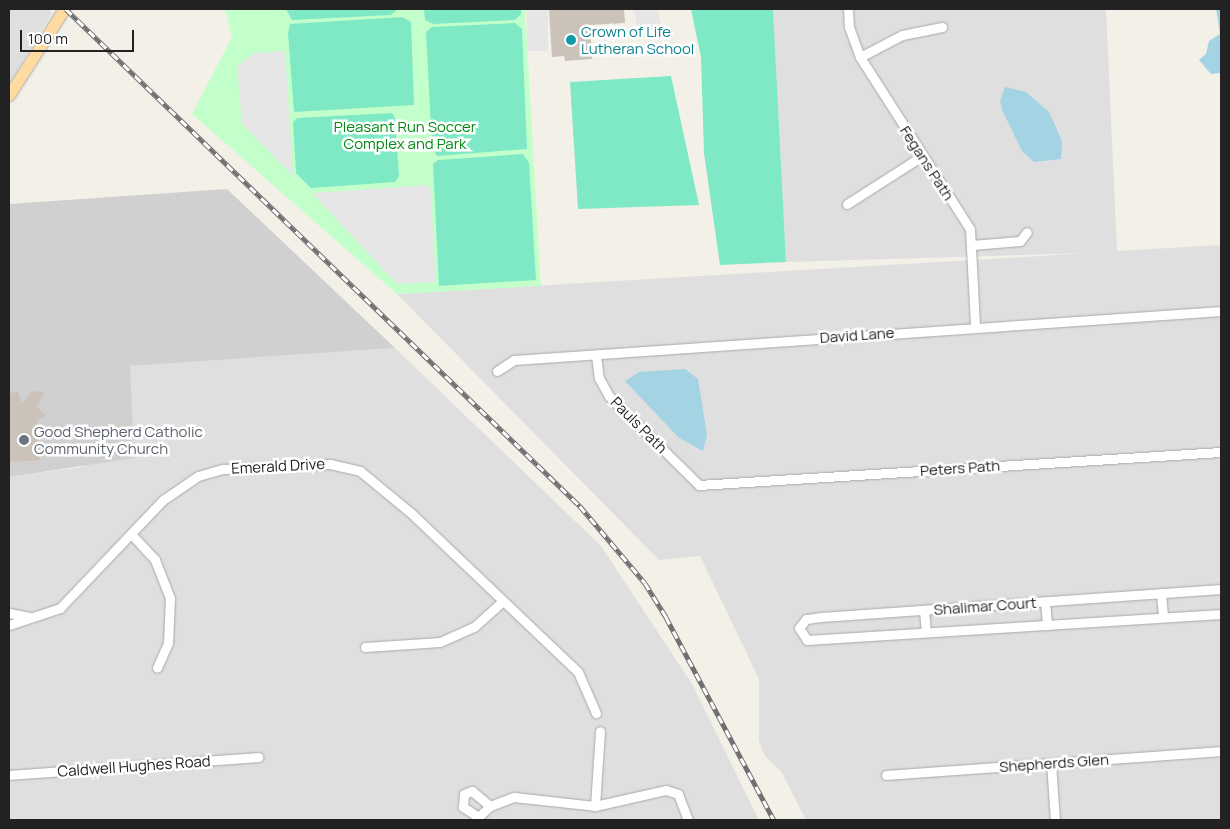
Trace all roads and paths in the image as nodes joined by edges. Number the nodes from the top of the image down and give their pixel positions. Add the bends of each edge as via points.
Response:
1 (64, 9) edge
2 (848, 9) edge
3 (942, 27) dead end
4 (860, 56) junction
5 (9, 95) edge
6 (922, 156) junction
7 (846, 204) dead end
8 (1027, 232) dead end
9 (972, 245) junction
10 (1221, 311) edge
11 (975, 326) junction
12 (596, 355) junction
13 (497, 371) dead end
14 (1221, 452) edge
15 (699, 485) joint
16 (132, 535) junction
17 (1221, 589) edge
18 (1161, 593) junction
19 (503, 601) junction
20 (1045, 601) junction
21 (924, 610) junction
22 (9, 612) edge
23 (1221, 614) edge
24 (30, 617) junction
25 (1163, 617) junction
26 (9, 625) edge
27 (1047, 625) junction
28 (926, 632) junction
29 (365, 648) dead end
30 (157, 668) dead end
31 (596, 713) dead end
32 (600, 731) dead end
33 (1221, 751) edge
34 (258, 758) dead end
35 (1051, 763) junction
36 (886, 775) dead end
37 (9, 776) edge
38 (490, 806) junction
39 (595, 806) junction
40 (476, 818) edge
41 (688, 820) edge
42 (1055, 820) edge

1 - 5 main road
2 - 4 street, Fegans Path via 849,27
3 - 4 street via 902,35
4 - 6 street, Fegans Path
6 - 7 street
6 - 9 street, Fegans Path via 970,229
8 - 9 street via 1020,241
9 - 11 street, Fegans Path
10 - 11 street, David Lane
11 - 12 street, David Lane
12 - 13 street, David Lane via 514,360
12 - 15 street, Pauls Path via 599,378 609,396
14 - 15 street, Peters Path
16 - 19 street, Emerald Drive via 163,500 198,476 224,469 330,464 350,467 375,481
16 - 24 street, Emerald Drive via 60,608
16 - 30 street via 155,560 170,598 168,643
17 - 18 street, Shalimar Court
18 - 20 street, Shalimar Court
18 - 25 street
19 - 29 street via 474,627 440,642
19 - 31 street, Emerald Drive via 578,672
20 - 21 street, Shalimar Court
20 - 27 street, Shalimar Court
21 - 28 street, Shalimar Court
21 - 28 street, Shalimar Court via 806,619 799,632 807,640
22 - 24 street
23 - 25 street, Shalimar Court
24 - 26 street, Emerald Drive
25 - 27 street, Shalimar Court
27 - 28 street, Shalimar Court
32 - 39 street
33 - 35 street, Shepherds Glen
34 - 37 street, Caldwell Hughes Road
35 - 36 street, Shepherds Glen
35 - 42 street
38 - 39 street via 514,797
38 - 40 street
38 - 40 street via 472,792 464,794 463,807
39 - 41 street via 673,791 681,799

